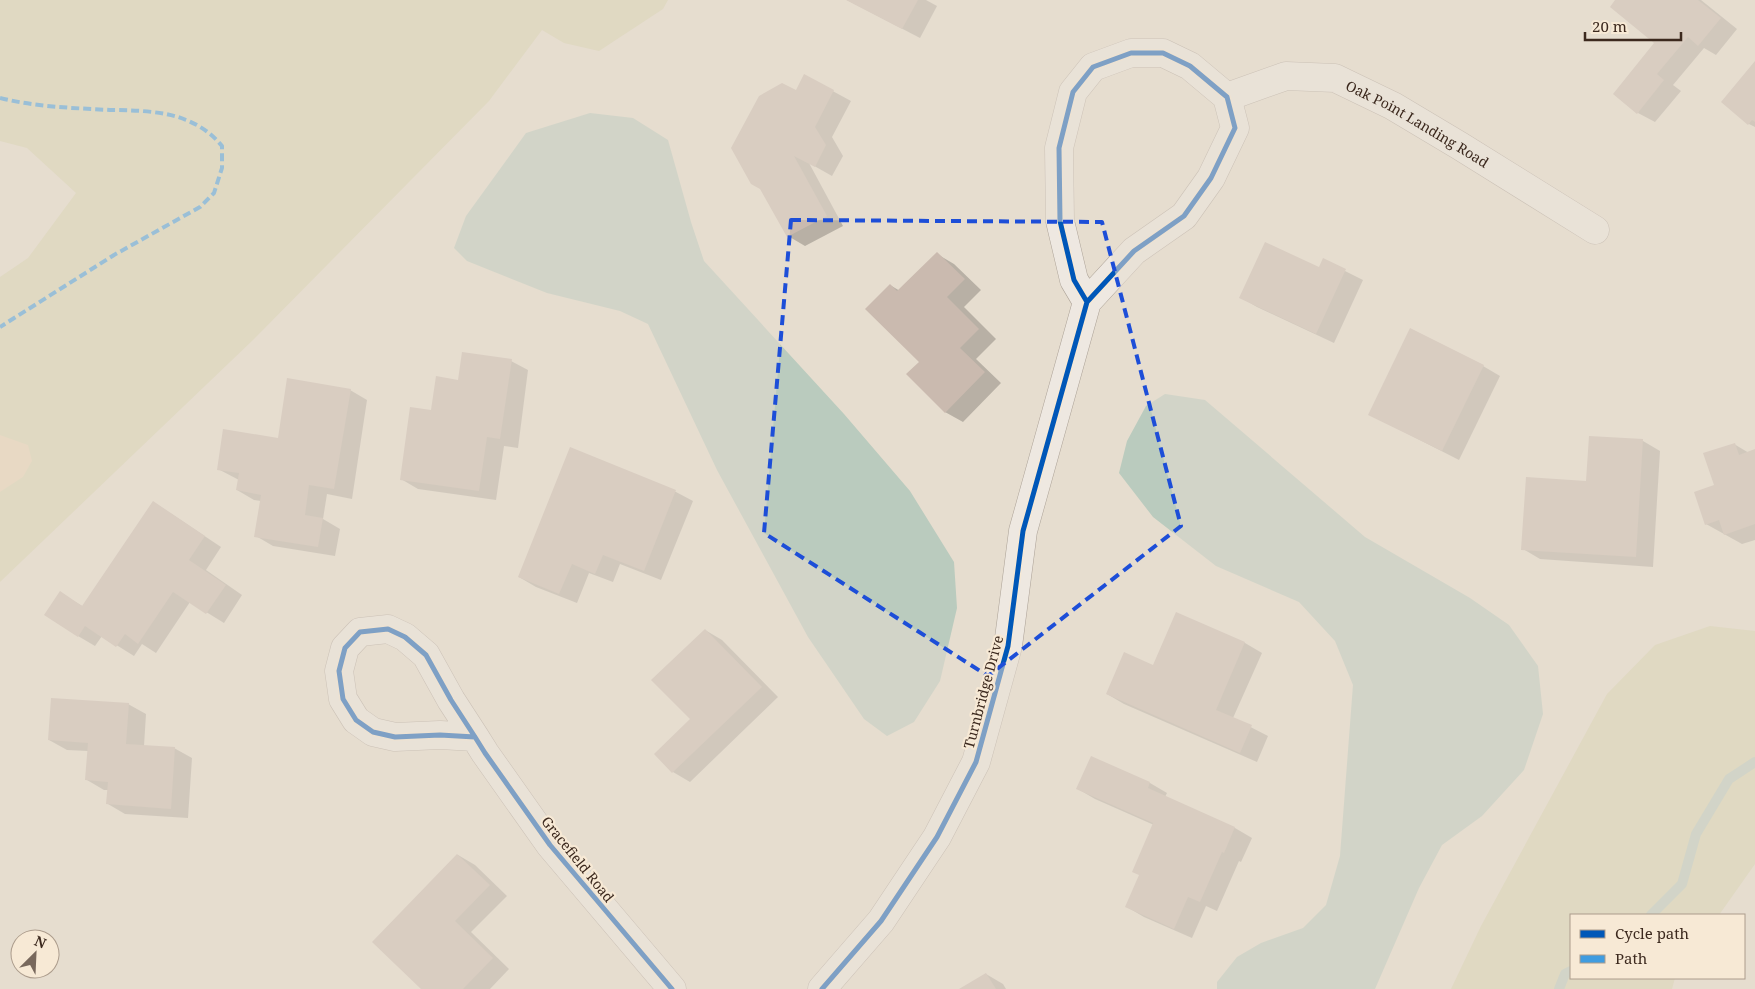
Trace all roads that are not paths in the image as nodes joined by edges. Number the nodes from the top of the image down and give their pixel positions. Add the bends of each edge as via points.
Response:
1 (1227, 97) junction
2 (1595, 230) dead end
3 (1087, 302) junction
4 (475, 737) junction
5 (672, 989) edge
6 (822, 989) edge

1 - 2 street, Oak Point Landing Road via 1286,76 1335,78 1393,106
1 - 3 street, Turnbridge Drive via 1235,128 1211,178 1184,216 1134,252
1 - 3 street via 1190,66 1163,53 1131,53 1093,67 1074,92 1059,148 1060,221 1074,280
3 - 6 street, Turnbridge Drive via 1023,531 1008,646 976,762 937,837 881,921
4 - 4 street, Gracefield Road via 426,655 406,637 388,629 360,632 345,648 338,671 343,699 356,720 372,732 395,737 440,734
4 - 5 street, Gracefield Road via 550,845

